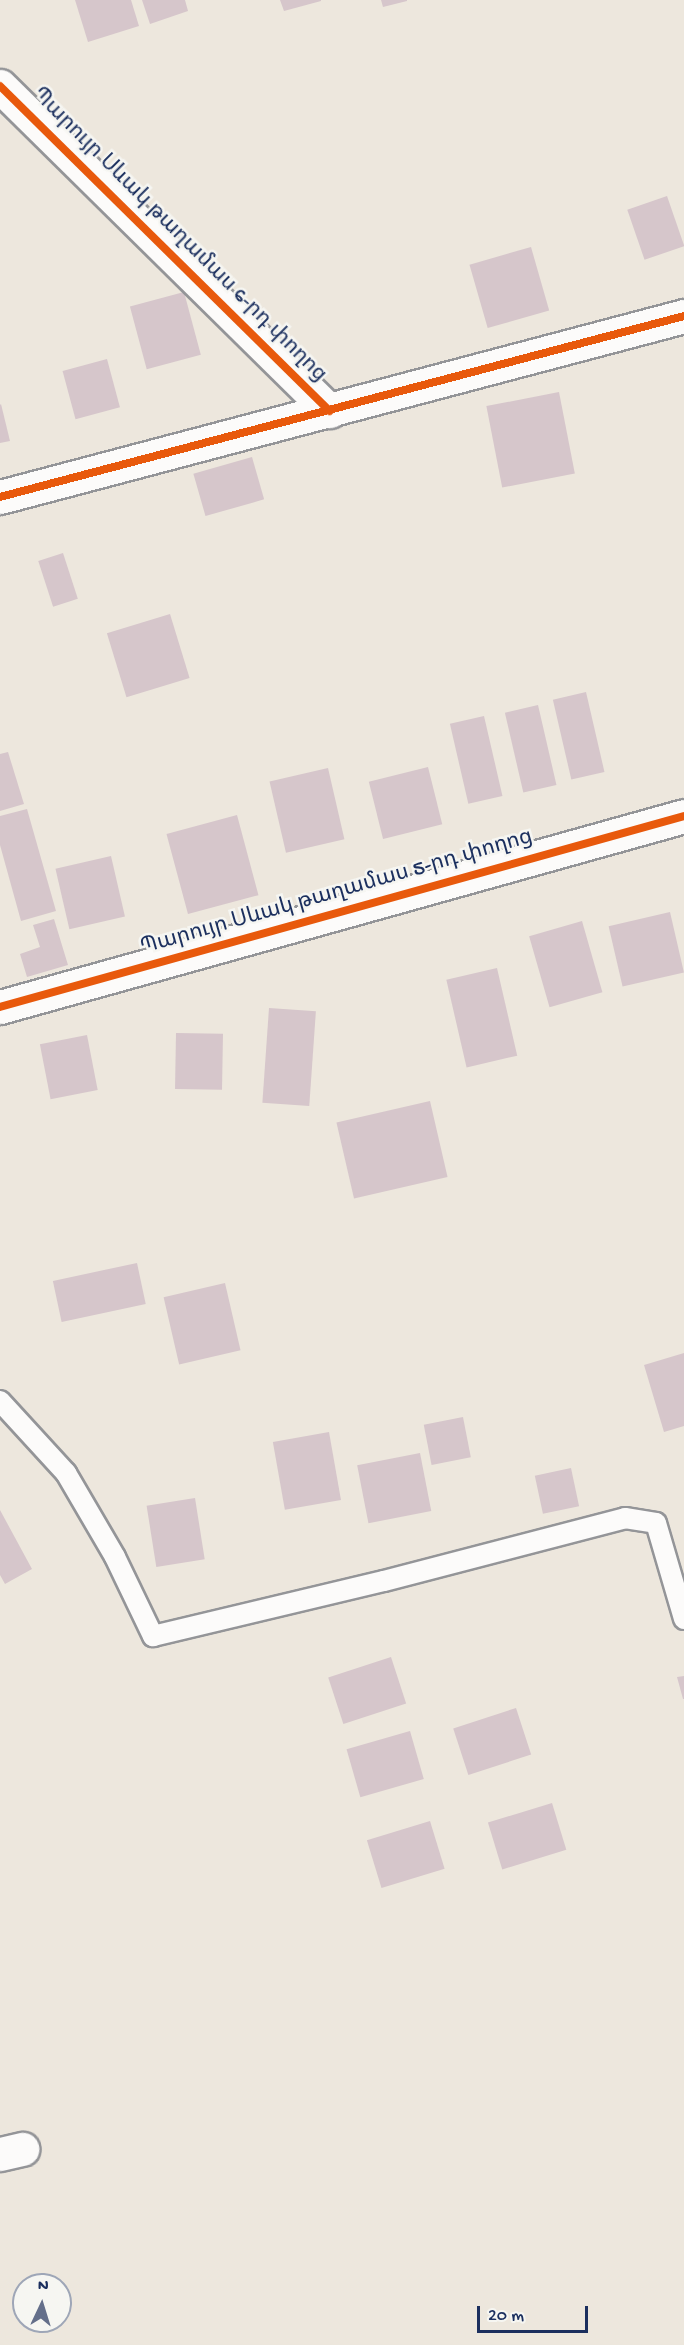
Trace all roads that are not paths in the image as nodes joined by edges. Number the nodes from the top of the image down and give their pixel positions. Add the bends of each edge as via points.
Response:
1 (0, 86) edge
2 (684, 316) edge
3 (330, 411) junction
4 (0, 497) edge
5 (684, 816) edge
6 (0, 1007) edge
7 (0, 1401) edge
8 (684, 1619) edge

1 - 3 street, Պարույր Սևակ թաղամաս 6-րդ փողոց
2 - 3 street
3 - 4 street
5 - 6 street, Պարույր Սևակ թաղամաս 5-րդ փողոց
7 - 8 lane via 66,1473 115,1557 153,1636 625,1518 656,1523

